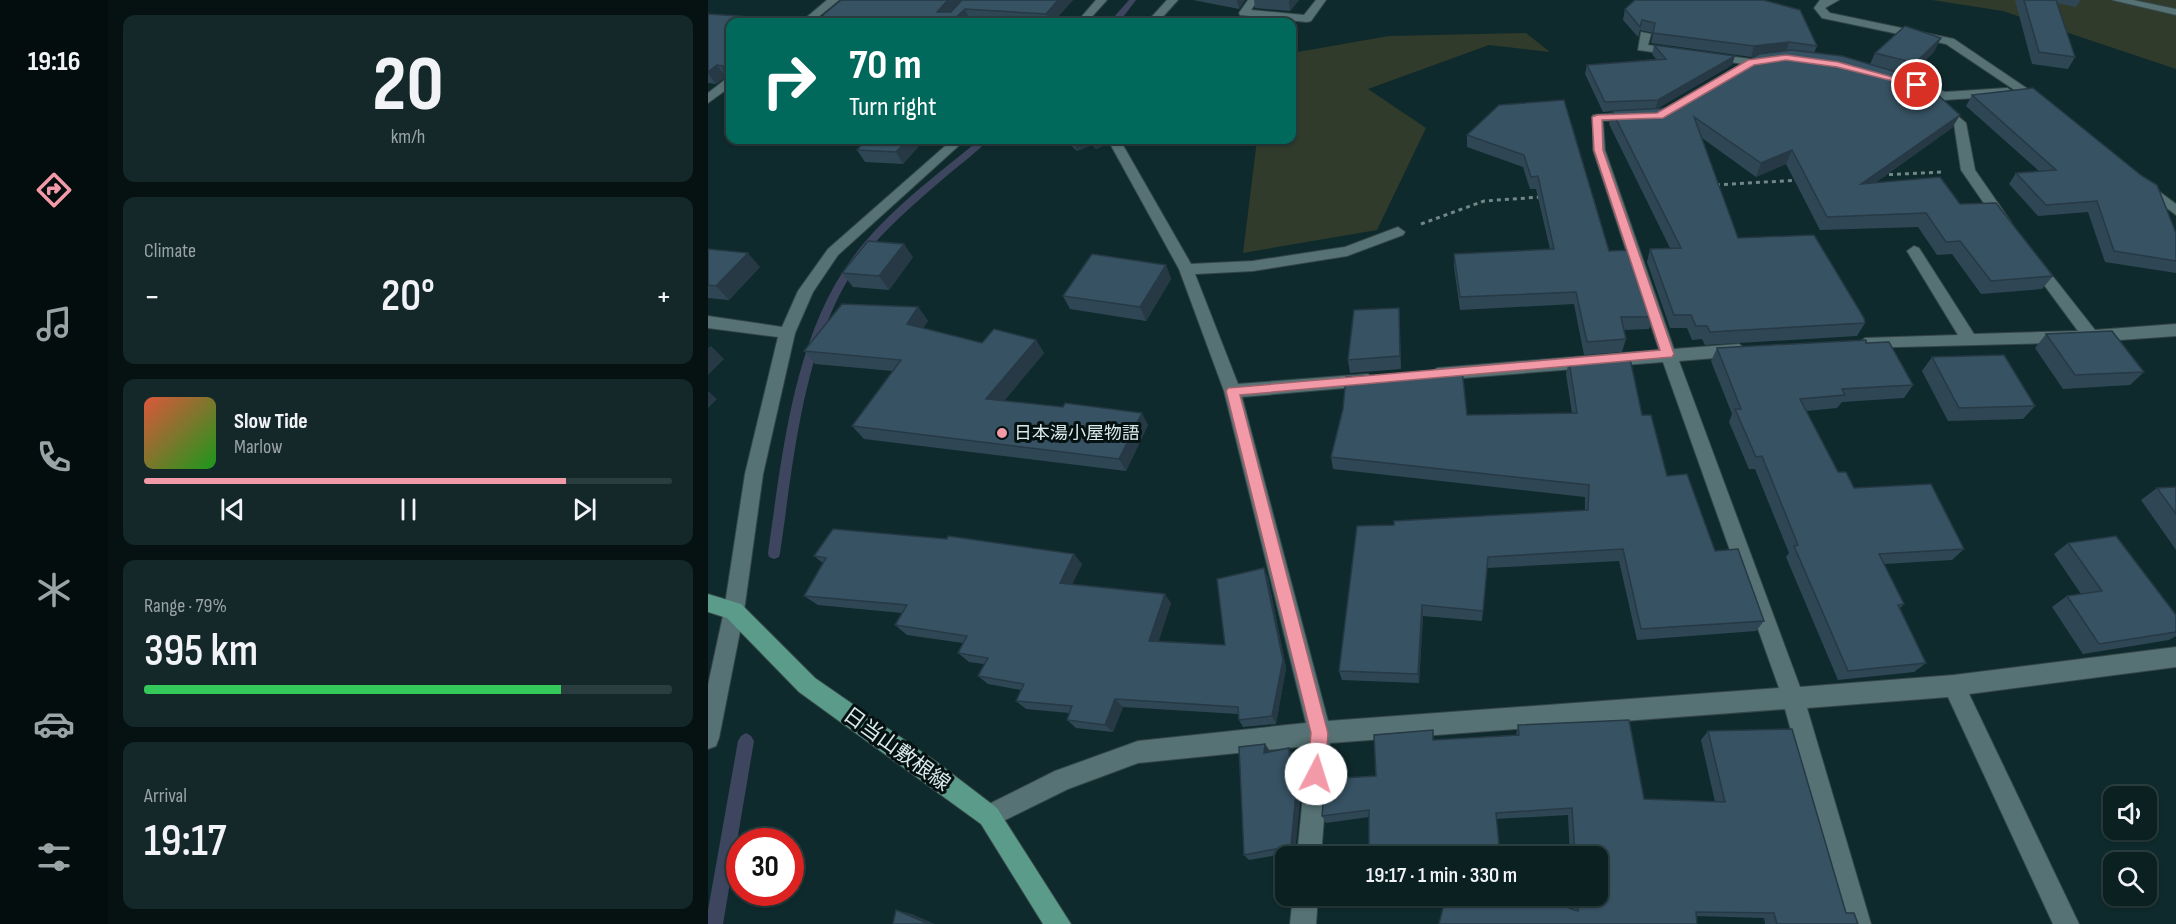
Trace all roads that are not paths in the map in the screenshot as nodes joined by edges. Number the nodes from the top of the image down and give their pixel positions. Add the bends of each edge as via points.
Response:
1 (834, 0) edge
2 (1102, 0) edge
3 (1173, 0) edge
4 (1253, 0) edge
5 (1321, 0) edge
6 (1834, 0) edge
7 (2117, 0) edge
8 (2176, 12) edge
9 (1091, 13) junction
10 (811, 18) edge
11 (1086, 18) edge
12 (1095, 18) edge
13 (1156, 18) edge
14 (1645, 34) edge
15 (1732, 75) edge
16 (1894, 79) edge
17 (726, 85) edge
18 (1917, 85) junction
19 (2028, 91) junction
20 (708, 99) edge
21 (2056, 113) edge
22 (1649, 116) edge
23 (954, 144) edge
24 (1116, 144) edge
25 (2139, 181) edge
26 (2176, 211) edge
27 (1398, 232) road end
28 (2015, 237) edge
29 (1914, 250) dead end
30 (2029, 255) edge
31 (1186, 269) junction
32 (708, 322) edge
33 (2176, 330) edge
34 (788, 333) junction
35 (2091, 336) junction
36 (1969, 340) junction
37 (1851, 344) edge
38 (1758, 348) edge
39 (1668, 354) junction
40 (1421, 375) edge
41 (1385, 378) edge
42 (1232, 391) junction
43 (708, 603) edge
44 (734, 611) junction
45 (2176, 657) edge
46 (1953, 686) junction
47 (1793, 697) junction
48 (1320, 733) junction
49 (708, 738) edge
50 (989, 816) junction
51 (1310, 846) edge
52 (1305, 906) edge
53 (1058, 924) edge
54 (1303, 924) edge
55 (1858, 924) edge
56 (2066, 924) edge

1 - 10 street
2 - 9 street
3 - 13 street
4 - 5 street via 1244,13 1307,19
6 - 19 street via 1819,8 1826,16 1950,41
7 - 8 street
9 - 11 street
9 - 12 street
14 - 15 street via 1642,48 1757,62
16 - 18 street
17 - 20 street
18 - 19 street via 1944,96
18 - 28 street via 1960,123 1968,170
19 - 21 street
22 - 39 street via 1597,117 1596,129 1599,150
23 - 34 street via 833,252 806,291
24 - 31 street
25 - 26 street
27 - 31 street via 1347,251 1253,266
29 - 36 street
30 - 35 street
31 - 42 street
32 - 34 street
33 - 35 street
34 - 44 street via 754,474
35 - 36 street
36 - 37 street
38 - 39 street
39 - 40 street
39 - 47 street
41 - 42 street
42 - 48 street
43 - 44 main road, 日当山敷根線
44 - 49 street
44 - 50 main road, 日当山敷根線 via 807,685
45 - 46 street
46 - 47 street
46 - 56 street
47 - 48 street
47 - 55 street
48 - 50 street via 1138,752 1063,779
48 - 51 street
50 - 53 main road, 日当山敷根線
52 - 54 street

